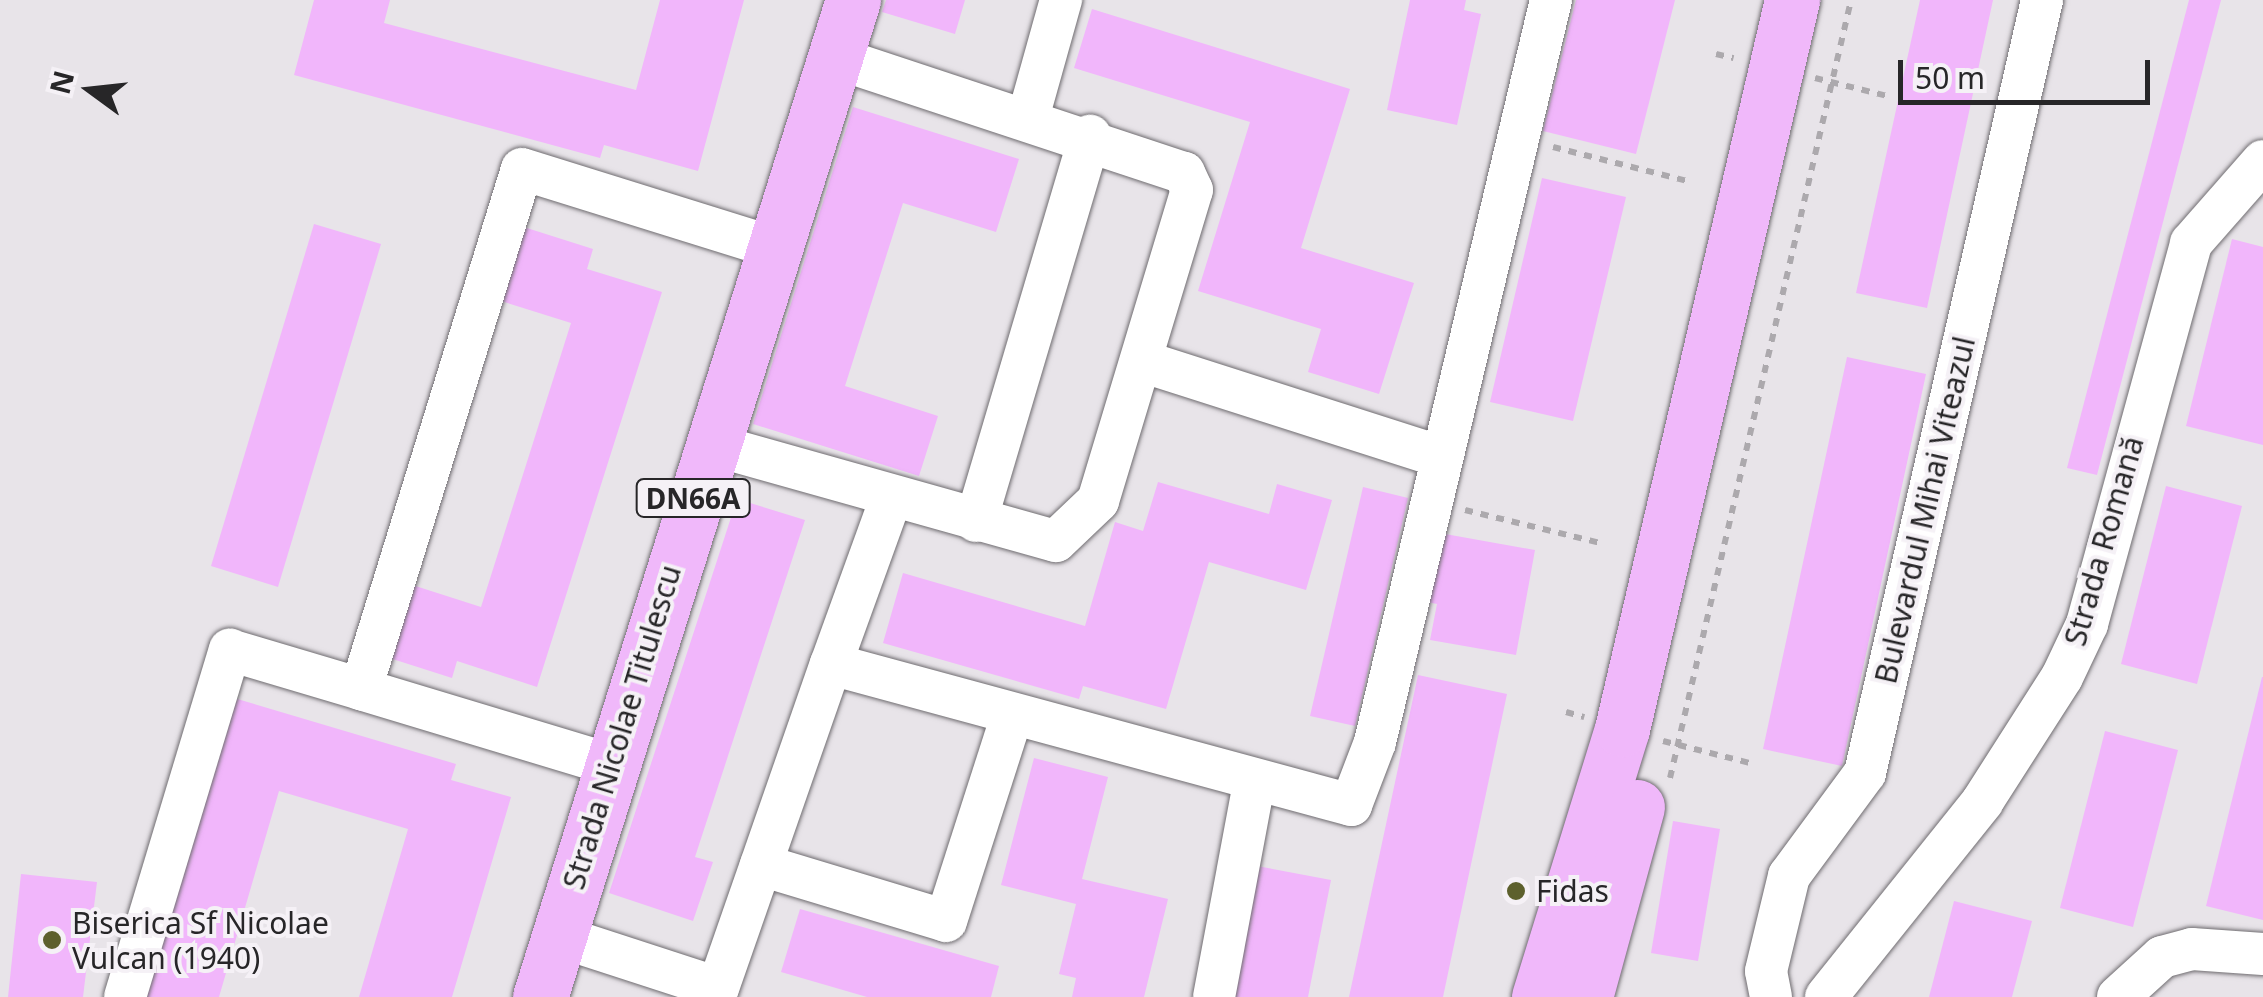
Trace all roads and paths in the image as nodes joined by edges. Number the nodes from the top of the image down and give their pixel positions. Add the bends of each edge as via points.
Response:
1 (853, 0) edge
2 (1061, 0) edge
3 (1551, 0) edge
4 (1792, 0) edge
5 (1827, 0) edge
6 (1851, 0) edge
7 (2042, 0) edge
8 (834, 57) junction
9 (1832, 82) junction
10 (1887, 96) dead end
11 (1028, 118) junction
12 (1090, 135) junction
13 (1518, 138) junction
14 (2263, 160) edge
15 (1687, 182) dead end
16 (773, 247) junction
17 (1141, 361) junction
18 (710, 444) junction
19 (1441, 457) junction
20 (891, 498) junction
21 (1430, 502) junction
22 (976, 521) junction
23 (1604, 544) dead end
24 (830, 664) junction
25 (361, 689) junction
26 (1012, 716) junction
27 (1678, 745) junction
28 (609, 764) junction
29 (1754, 764) dead end
30 (1254, 784) junction
31 (1668, 784) dead end
32 (760, 865) junction
33 (558, 936) junction
34 (2263, 954) edge
35 (124, 997) edge
36 (540, 997) edge
37 (1214, 997) edge
38 (1540, 997) edge
39 (1585, 997) edge
40 (1772, 997) edge
41 (1826, 997) edge
42 (2118, 997) edge

1 - 8 main road, Strada Nicolae Titulescu / DN66A
2 - 11 street
3 - 13 street
4 - 38 main road via 1622,729
5 - 39 main road via 1656,739
6 - 9 path
7 - 40 street, Bulevardul Mihai Viteazul via 1865,774 1789,876 1766,971
8 - 11 street
8 - 16 main road, Strada Nicolae Titulescu / DN66A
9 - 10 path
9 - 27 path
11 - 12 street
12 - 17 street via 1167,162 1192,190
12 - 22 street
13 - 15 path
13 - 19 street
14 - 41 street, Strada Romană via 2191,243 2087,624 2062,676 1971,818
16 - 18 main road, Strada Nicolae Titulescu / DN66A
16 - 25 street via 522,169
17 - 19 street
17 - 22 street via 1083,525 1056,541
18 - 20 street
18 - 28 main road, Strada Nicolae Titulescu / DN66A
19 - 21 street
20 - 22 street
20 - 24 street
21 - 23 path
21 - 30 street via 1375,742 1351,805
24 - 26 street
24 - 32 street
25 - 28 street
25 - 35 street via 230,650
26 - 30 street
26 - 32 street via 946,922
27 - 29 path
27 - 31 path
28 - 33 main road, Strada Nicolae Titulescu / DN66A
30 - 37 street
32 - 33 street via 718,988
33 - 36 main road, Strada Nicolae Titulescu / DN66A
34 - 42 street via 2192,948 2162,956

